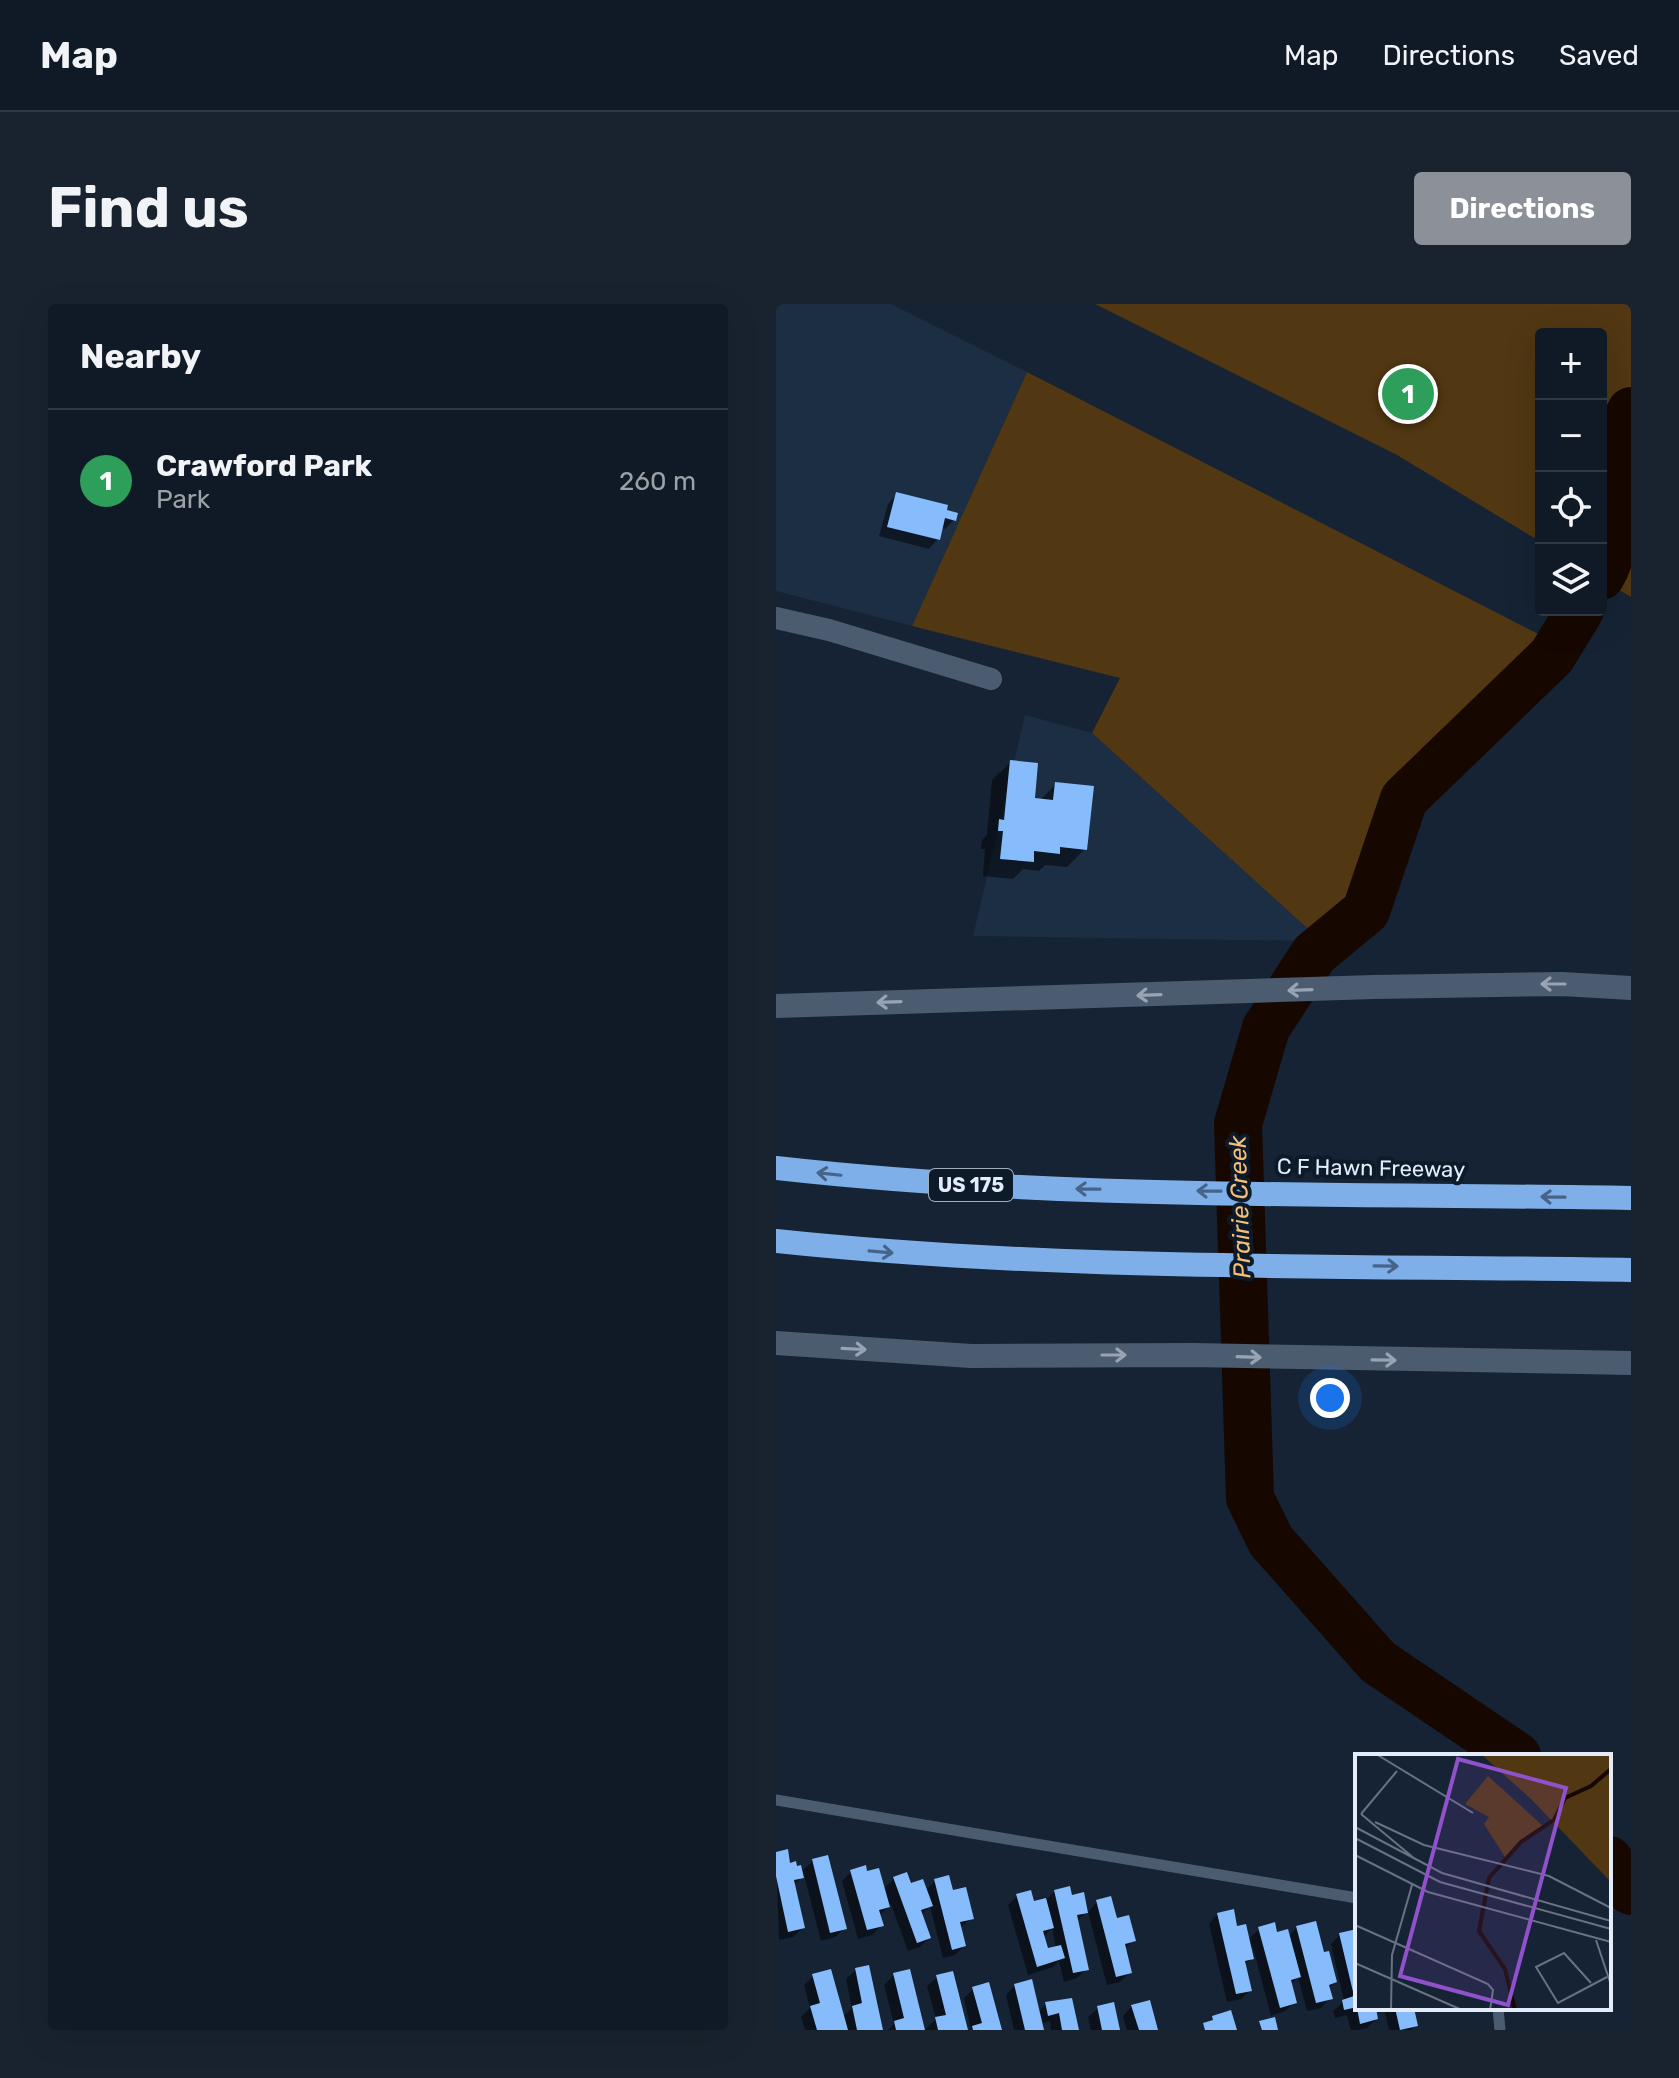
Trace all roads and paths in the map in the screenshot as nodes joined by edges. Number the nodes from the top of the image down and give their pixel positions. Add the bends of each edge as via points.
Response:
1 (776, 618) edge
2 (991, 679) dead end
3 (1631, 988) edge
4 (776, 1006) edge
5 (776, 1168) edge
6 (1631, 1198) edge
7 (776, 1241) edge
8 (1631, 1270) edge
9 (776, 1343) edge
10 (1631, 1363) edge
11 (776, 1800) edge
12 (1355, 1898) edge
13 (1498, 2010) edge
14 (1500, 2030) edge

1 - 2 street
3 -> 4 main road via 1374,987
6 -> 5 highway, C F Hawn Freeway / US 175 via 1166,1191 883,1180
7 -> 8 highway via 903,1254
9 -> 10 main road via 971,1356
11 - 12 lane
13 - 14 lane

